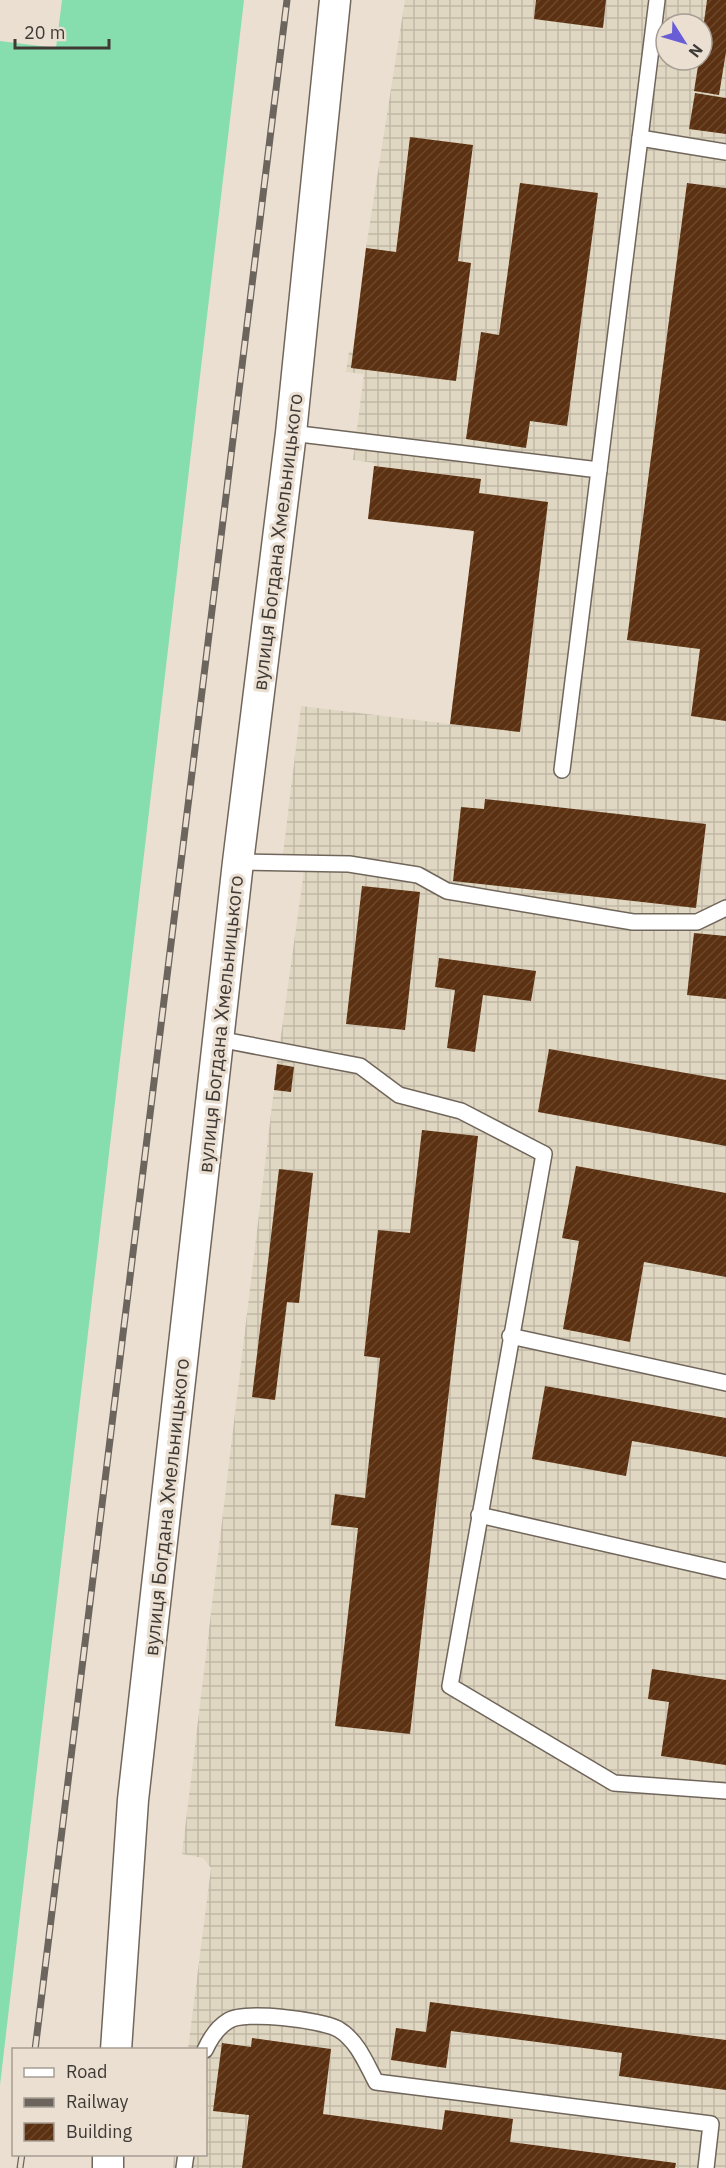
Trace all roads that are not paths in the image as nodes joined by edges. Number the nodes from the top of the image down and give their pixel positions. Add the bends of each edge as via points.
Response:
1 (335, 0) edge
2 (657, 0) edge
3 (640, 138) junction
4 (726, 152) edge
5 (291, 433) junction
6 (599, 470) junction
7 (562, 770) dead end
8 (238, 862) junction
9 (726, 908) edge
10 (218, 1039) junction
11 (510, 1336) junction
12 (726, 1383) edge
13 (479, 1515) junction
14 (726, 1571) edge
15 (726, 1791) edge
16 (116, 2048) edge
17 (205, 2048) edge
18 (706, 2168) edge

1 - 5 street, вулиця Богдана Хмельницького
2 - 3 lane
3 - 4 lane
3 - 6 lane
5 - 6 lane
5 - 8 street, вулиця Богдана Хмельницького
6 - 7 lane
8 - 9 lane via 349,864 418,875 447,891 633,922 698,922
8 - 10 street, вулиця Богдана Хмельницького
10 - 11 lane via 360,1066 399,1095 461,1111 544,1154
10 - 16 street, вулиця Богдана Хмельницького via 135,1788
11 - 12 lane
11 - 13 lane
13 - 14 lane
13 - 15 lane via 450,1686 614,1783
17 - 18 lane via 229,2020 246,2015 315,2021 338,2030 356,2046 376,2082 711,2124

